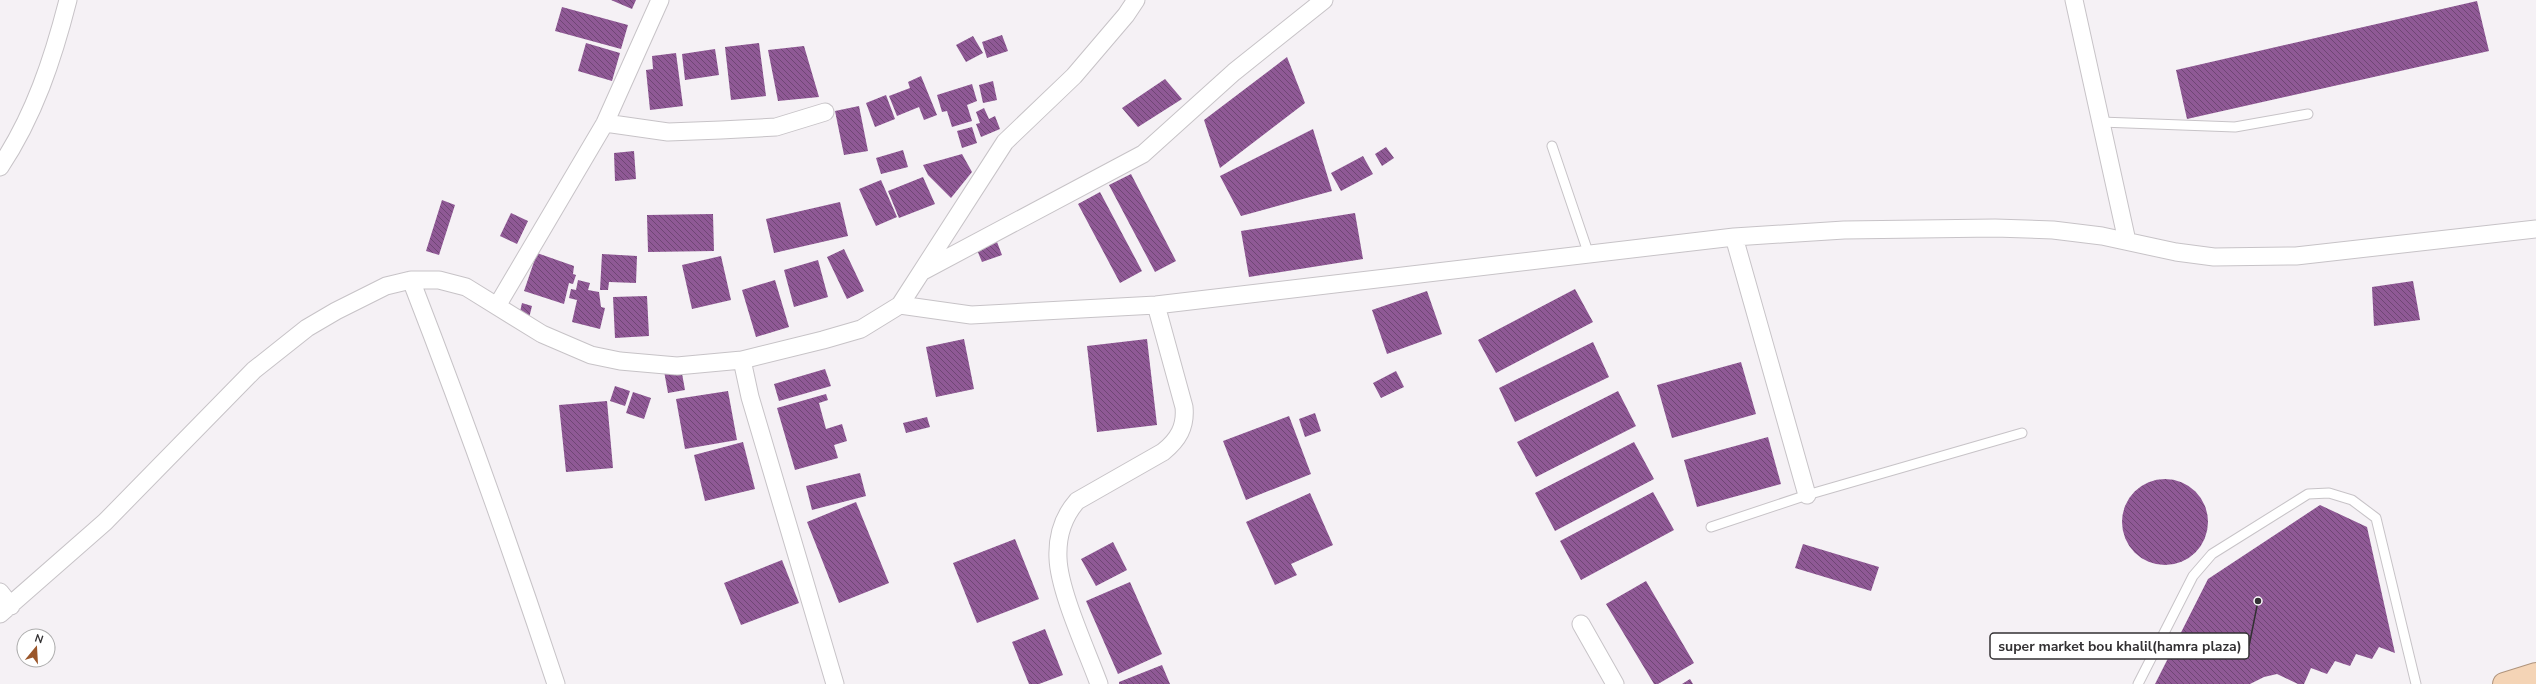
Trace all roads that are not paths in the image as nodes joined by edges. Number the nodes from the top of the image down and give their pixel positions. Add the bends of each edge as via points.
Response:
1 (68, 0) edge
2 (660, 0) edge
3 (1136, 0) edge
4 (1324, 0) edge
5 (2074, 0) edge
6 (825, 112) dead end
7 (2308, 114) dead end
8 (2101, 122) junction
9 (605, 123) junction
10 (1552, 146) dead end
11 (0, 167) edge
12 (2536, 229) edge
13 (1734, 237) junction
14 (2127, 241) junction
15 (1589, 255) junction
16 (922, 271) junction
17 (411, 280) junction
18 (900, 305) junction
19 (1156, 305) junction
20 (498, 306) junction
21 (742, 360) junction
22 (2022, 433) dead end
23 (1807, 495) junction
24 (1711, 527) dead end
25 (0, 592) edge
26 (5, 610) edge
27 (1581, 624) dead end
28 (2536, 674) edge
29 (556, 684) edge
30 (835, 684) edge
31 (1099, 684) edge
32 (1615, 684) edge
33 (2138, 684) edge
34 (2416, 684) edge
35 (2504, 684) edge

1 - 11 street via 57,43 35,103
2 - 9 street
3 - 16 street via 1074,76 1005,142
4 - 16 street via 1234,72 1143,154
5 - 8 street
6 - 9 street via 776,127 714,131 668,132
7 - 8 lane via 2235,127
8 - 14 street
9 - 20 street
10 - 15 lane
12 - 14 street via 2296,256 2214,257
13 - 14 street via 1844,230 1995,228 2053,230
13 - 15 street
13 - 23 street
15 - 19 street
16 - 18 street
17 - 20 street via 452,282
17 - 26 street via 386,286 336,311 307,328 254,370 105,522
17 - 29 street via 452,382 515,558
18 - 19 street via 971,315
18 - 21 street via 861,329
19 - 31 street via 1184,407 1185,419 1182,429 1175,443 1163,452 1077,501 1062,523 1059,542 1061,577
20 - 21 street via 542,334 592,355 620,361 677,366
21 - 30 street via 750,397
22 - 23 lane
23 - 24 lane
25 - 26 street
27 - 32 street
28 - 35 highway
33 - 34 lane via 2193,576 2212,554 2308,494 2329,493 2352,500 2376,518

